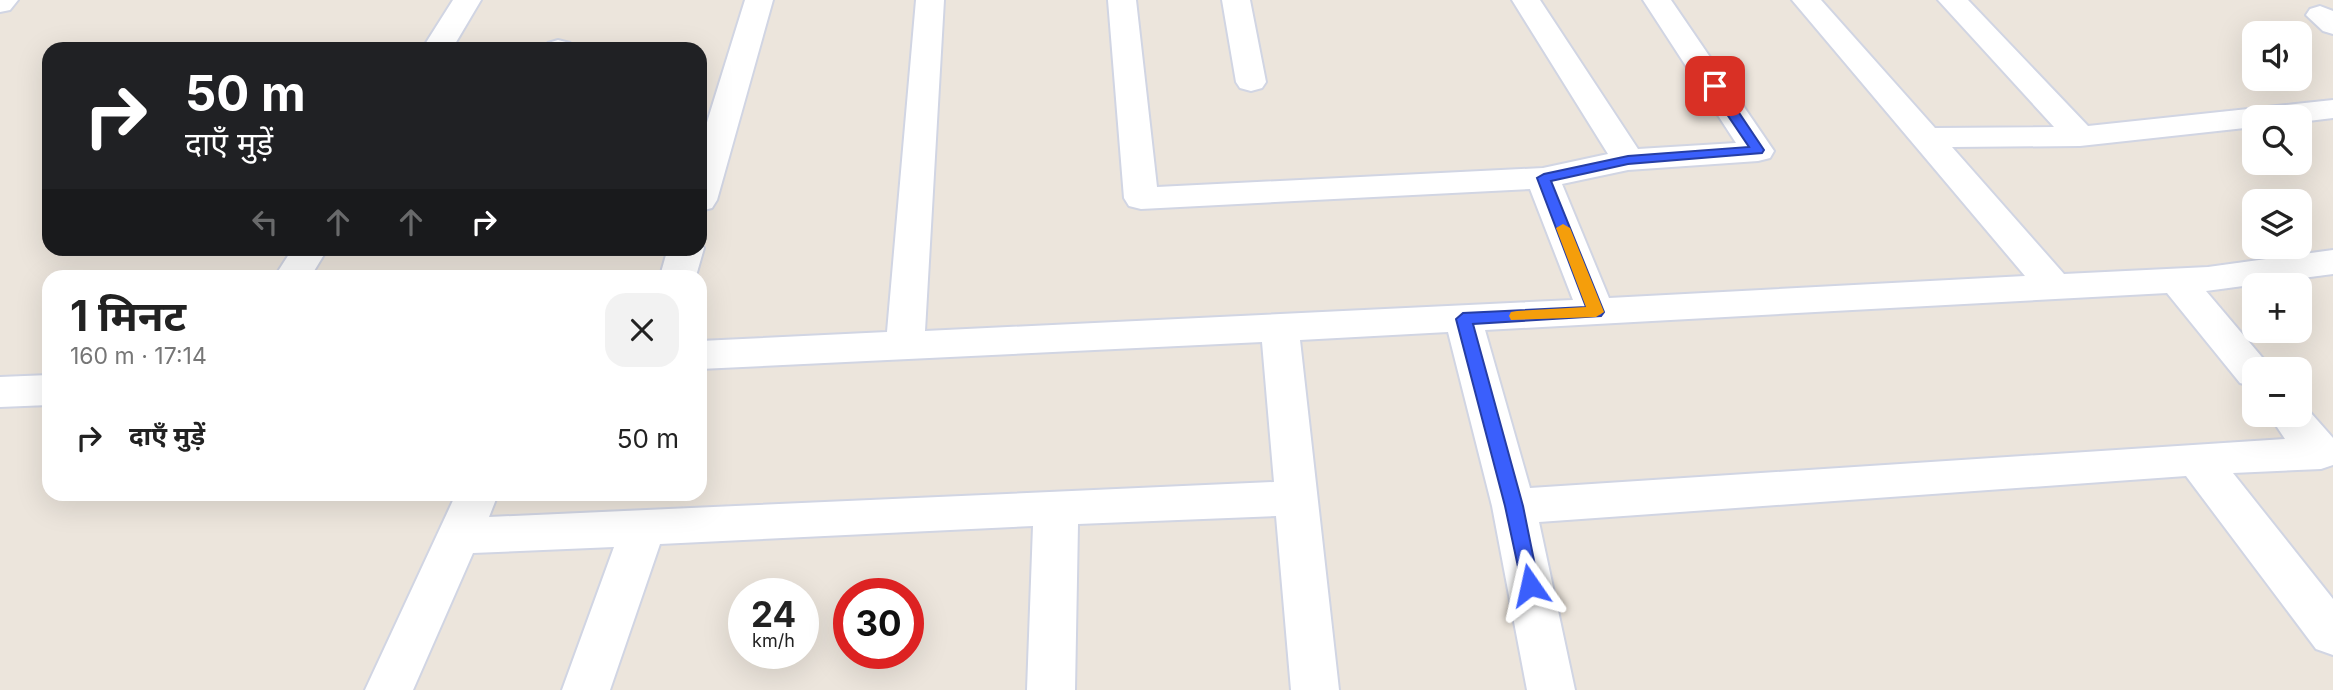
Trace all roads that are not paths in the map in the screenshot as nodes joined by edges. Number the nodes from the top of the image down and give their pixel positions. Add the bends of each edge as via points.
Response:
1 (4, 0) edge
2 (467, 0) edge
3 (759, 0) edge
4 (930, 0) edge
5 (1122, 0) edge
6 (1236, 0) edge
7 (1526, 0) edge
8 (1657, 0) edge
9 (1806, 0) edge
10 (1952, 0) edge
11 (0, 4) edge
12 (441, 42) edge
13 (1251, 82) dead end
14 (2333, 109) edge
15 (2312, 111) edge
16 (2242, 118) edge
17 (2080, 136) junction
18 (1927, 138) junction
19 (1628, 160) junction
20 (707, 176) edge
21 (1544, 178) junction
22 (2333, 262) edge
23 (2177, 281) junction
24 (2055, 287) junction
25 (1596, 312) junction
26 (1463, 319) junction
27 (1280, 328) junction
28 (905, 345) junction
29 (707, 355) edge
30 (2242, 359) edge
31 (42, 391) edge
32 (1, 394) edge
33 (2299, 427) edge
34 (2197, 459) junction
35 (1296, 498) junction
36 (474, 501) edge
37 (1514, 506) junction
38 (1056, 509) junction
39 (643, 528) junction
40 (458, 536) junction
41 (2333, 634) edge
42 (389, 690) edge
43 (586, 690) edge
44 (1051, 690) edge
45 (1315, 690) edge
46 (1551, 690) edge

1 - 11 street
2 - 12 street
3 - 20 street
4 - 28 street
5 - 21 street via 1142,198
6 - 13 street
7 - 19 street
8 - 19 street via 1758,150
9 - 18 street
10 - 17 street
14 - 15 street
16 - 17 street
17 - 18 street
18 - 24 street
19 - 21 street
21 - 25 street
22 - 23 street
23 - 24 street
23 - 30 street
24 - 25 street
25 - 26 street
26 - 27 street
26 - 37 street
27 - 28 street
27 - 35 street
28 - 29 street
31 - 32 street
33 - 34 street via 2321,453
34 - 37 street
34 - 41 street
35 - 38 street
35 - 45 street
36 - 40 street
37 - 46 street
38 - 39 street
38 - 44 street
39 - 40 street
39 - 43 street
40 - 42 street

